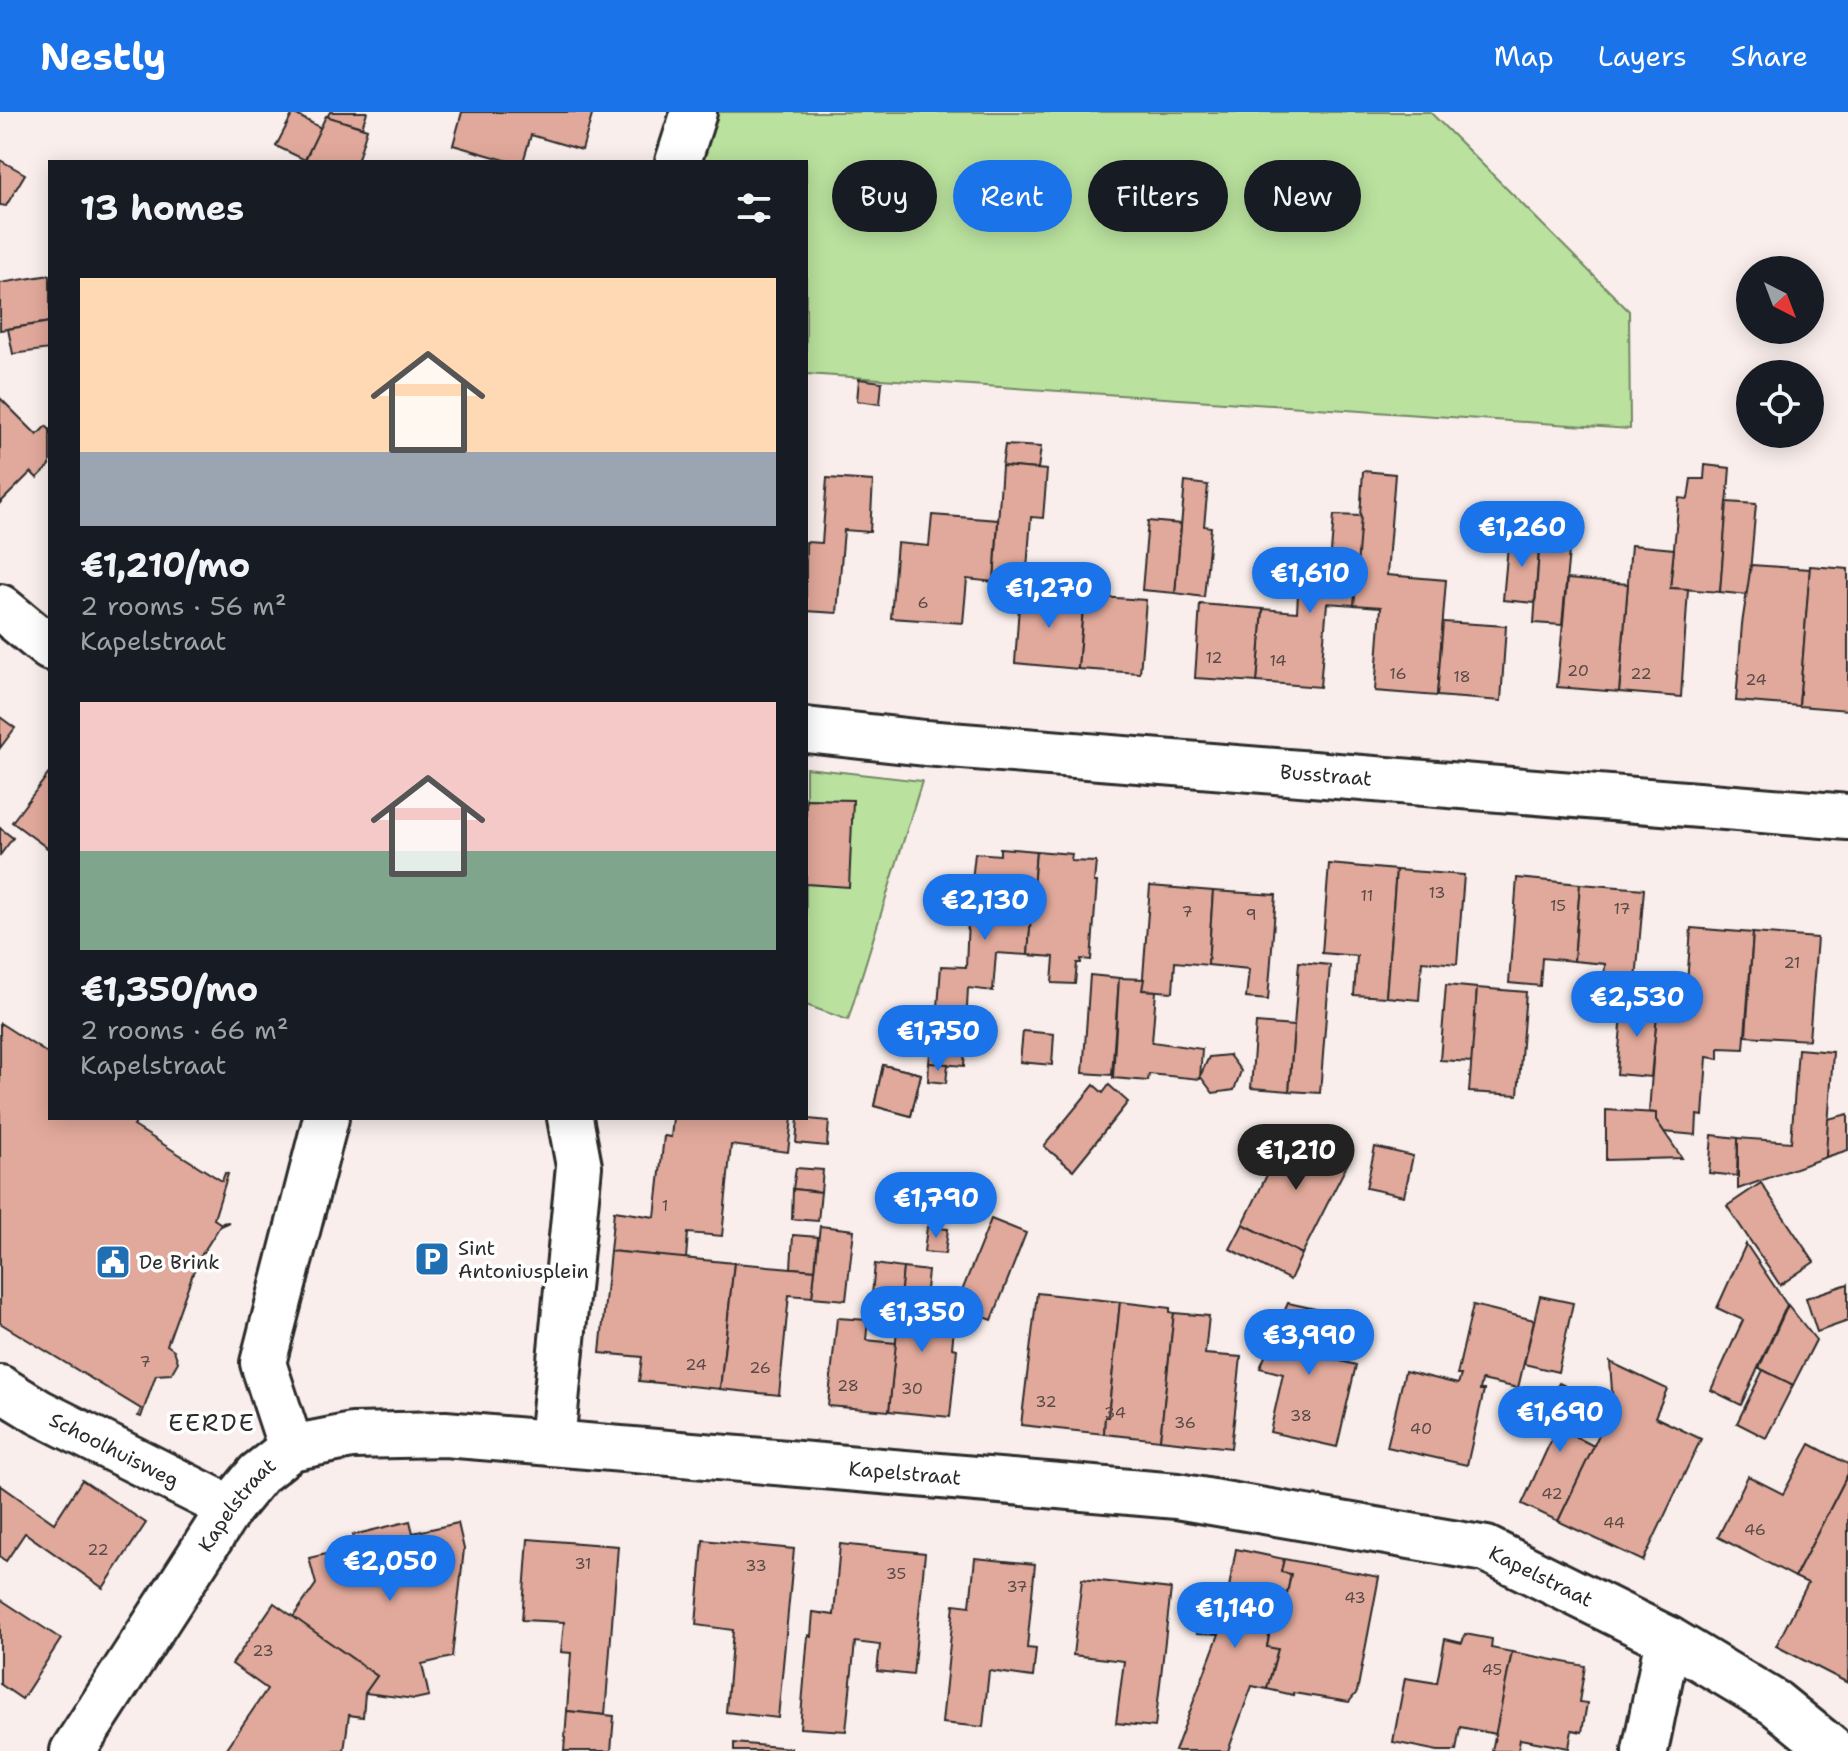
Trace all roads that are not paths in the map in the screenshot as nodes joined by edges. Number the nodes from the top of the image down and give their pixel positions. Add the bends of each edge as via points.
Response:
1 (694, 112) edge
2 (679, 160) edge
3 (0, 607) edge
4 (48, 646) edge
5 (808, 730) edge
6 (1848, 817) edge
7 (325, 1120) edge
8 (570, 1120) edge
9 (0, 1388) edge
10 (552, 1442) junction
11 (291, 1448) junction
12 (230, 1508) junction
13 (1668, 1639) junction
14 (73, 1751) edge
15 (1645, 1751) edge
16 (1834, 1751) edge

1 - 2 street
3 - 4 street
5 - 6 street, Busstraat
7 - 11 street via 263,1363
8 - 10 street via 579,1166
9 - 12 street, Schoolhuisweg
10 - 11 street, Kapelstraat via 445,1434 352,1436
10 - 13 street, Kapelstraat via 1177,1496 1486,1549
11 - 12 street, Kapelstraat via 258,1474
12 - 14 street, Kapelstraat
13 - 15 street
13 - 16 street, Kapelstraat via 1775,1703

